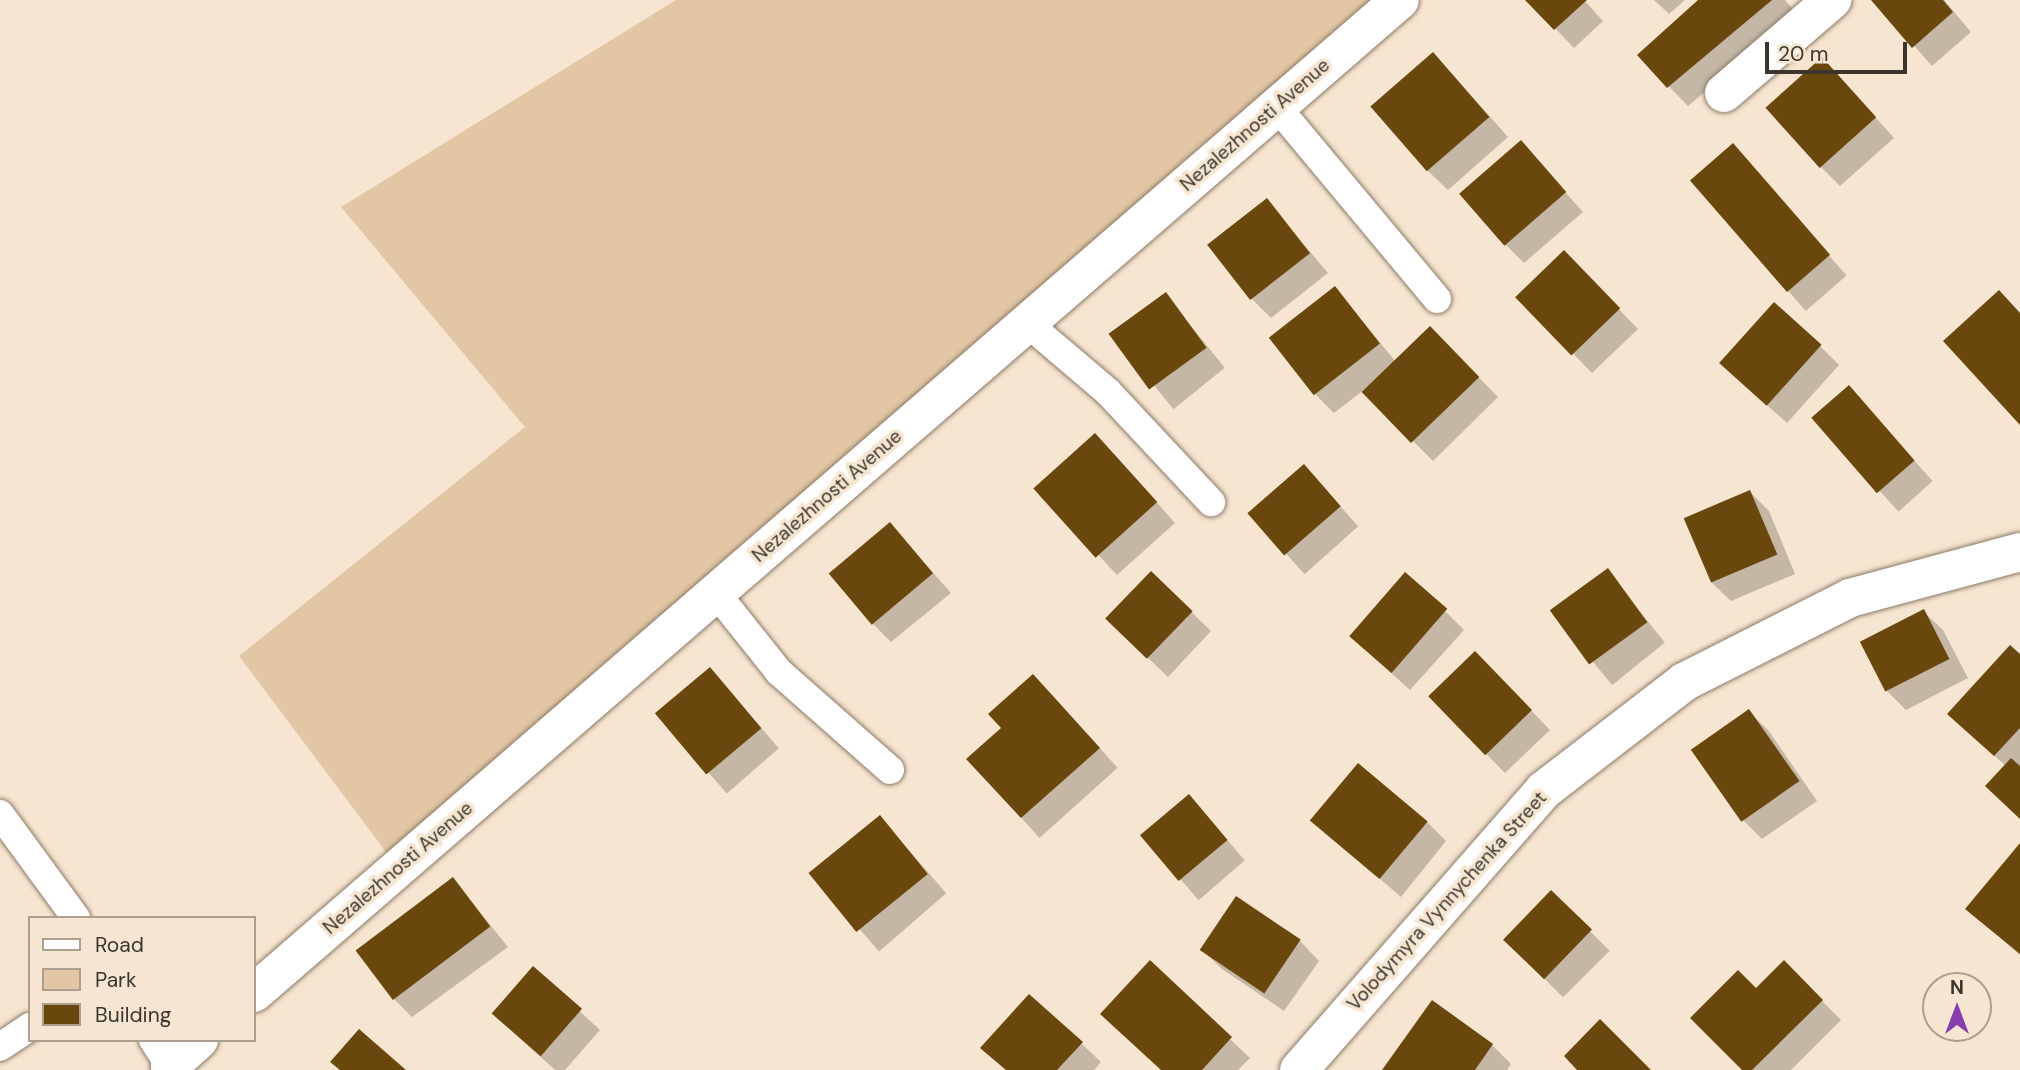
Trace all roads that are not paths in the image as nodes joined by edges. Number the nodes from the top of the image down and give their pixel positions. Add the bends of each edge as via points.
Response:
1 (1400, 0) edge
2 (1832, 0) edge
3 (1724, 93) dead end
4 (1277, 107) junction
5 (1437, 299) dead end
6 (1027, 323) junction
7 (1211, 502) dead end
8 (2020, 552) edge
9 (716, 593) junction
10 (890, 769) dead end
11 (0, 814) edge
12 (75, 916) edge
13 (256, 991) edge
14 (28, 1028) edge
15 (195, 1042) edge
16 (0, 1047) edge
17 (165, 1059) edge
18 (1299, 1070) edge

1 - 4 street, Nezalezhnosti Avenue
2 - 3 street
4 - 5 lane
4 - 6 street, Nezalezhnosti Avenue
6 - 7 lane via 1108,392
6 - 9 street, Nezalezhnosti Avenue
8 - 18 street, Volodymyra Vynnychenka Street via 1850,597 1684,682 1544,790
9 - 10 lane via 779,672
9 - 13 street, Nezalezhnosti Avenue
11 - 12 lane
14 - 16 lane
15 - 17 street

